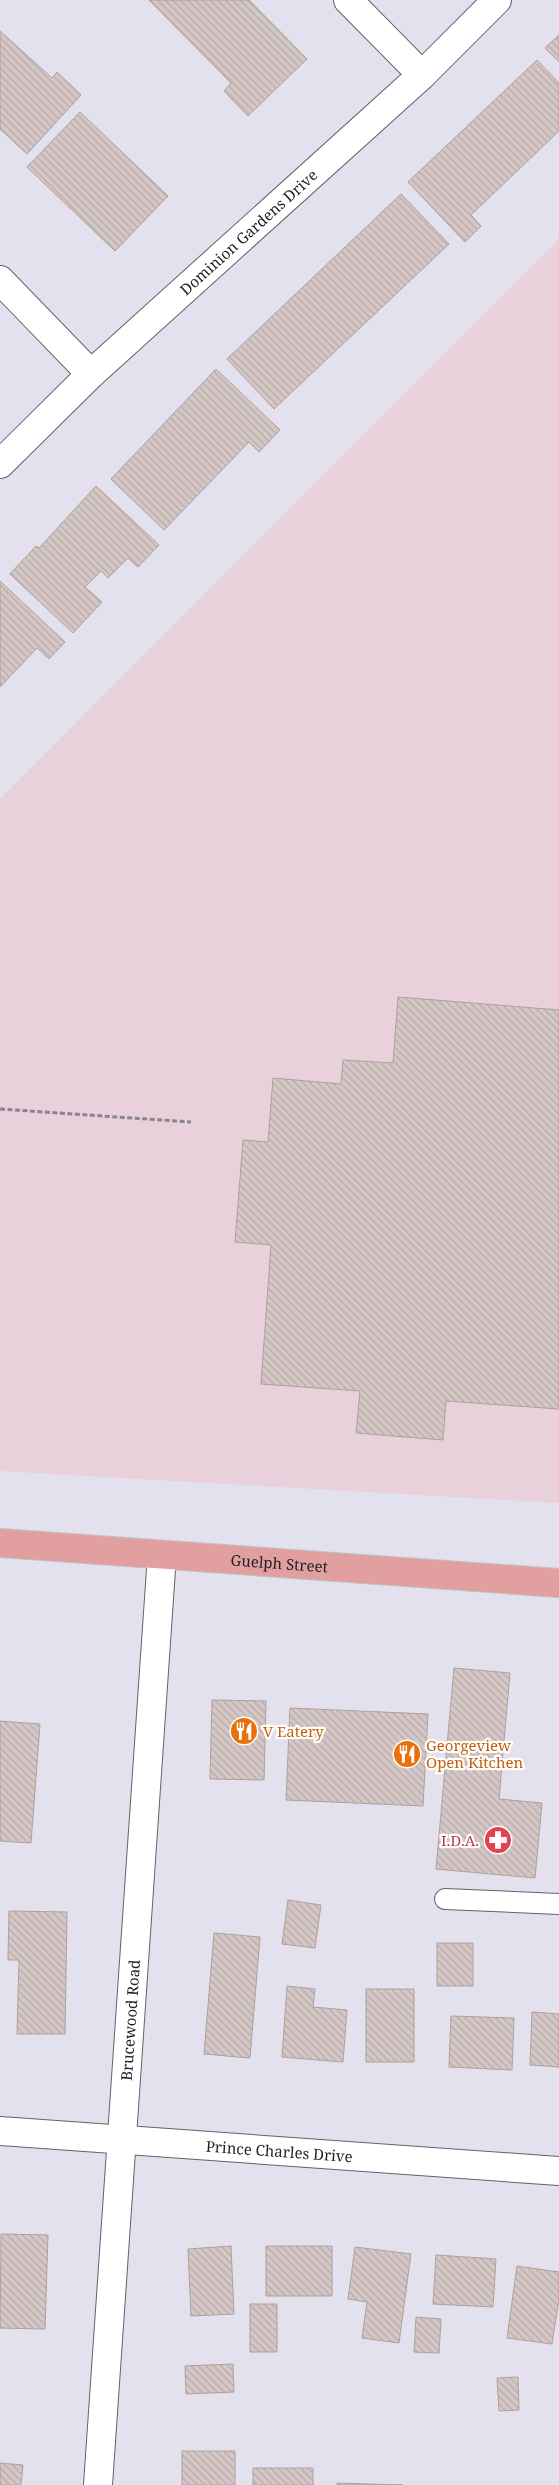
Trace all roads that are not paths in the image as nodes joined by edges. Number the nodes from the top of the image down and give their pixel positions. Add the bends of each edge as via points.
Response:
1 (348, 0) edge
2 (497, 0) edge
3 (422, 75) junction
4 (0, 280) edge
5 (92, 374) junction
6 (0, 464) edge
7 (0, 1544) edge
8 (162, 1555) junction
9 (559, 1584) edge
10 (445, 1898) dead end
11 (559, 1904) edge
12 (0, 2132) edge
13 (121, 2141) junction
14 (559, 2171) edge
15 (98, 2485) edge

1 - 3 street
2 - 3 street, Dominion Gardens Drive
3 - 5 street, Dominion Gardens Drive
4 - 5 street
5 - 6 street, Dominion Gardens Drive
7 - 8 main road, Guelph Street
8 - 9 main road, Guelph Street
8 - 13 street, Brucewood Road
10 - 11 lane
12 - 13 street, Prince Charles Drive
13 - 14 street, Prince Charles Drive
13 - 15 street, Brucewood Road

